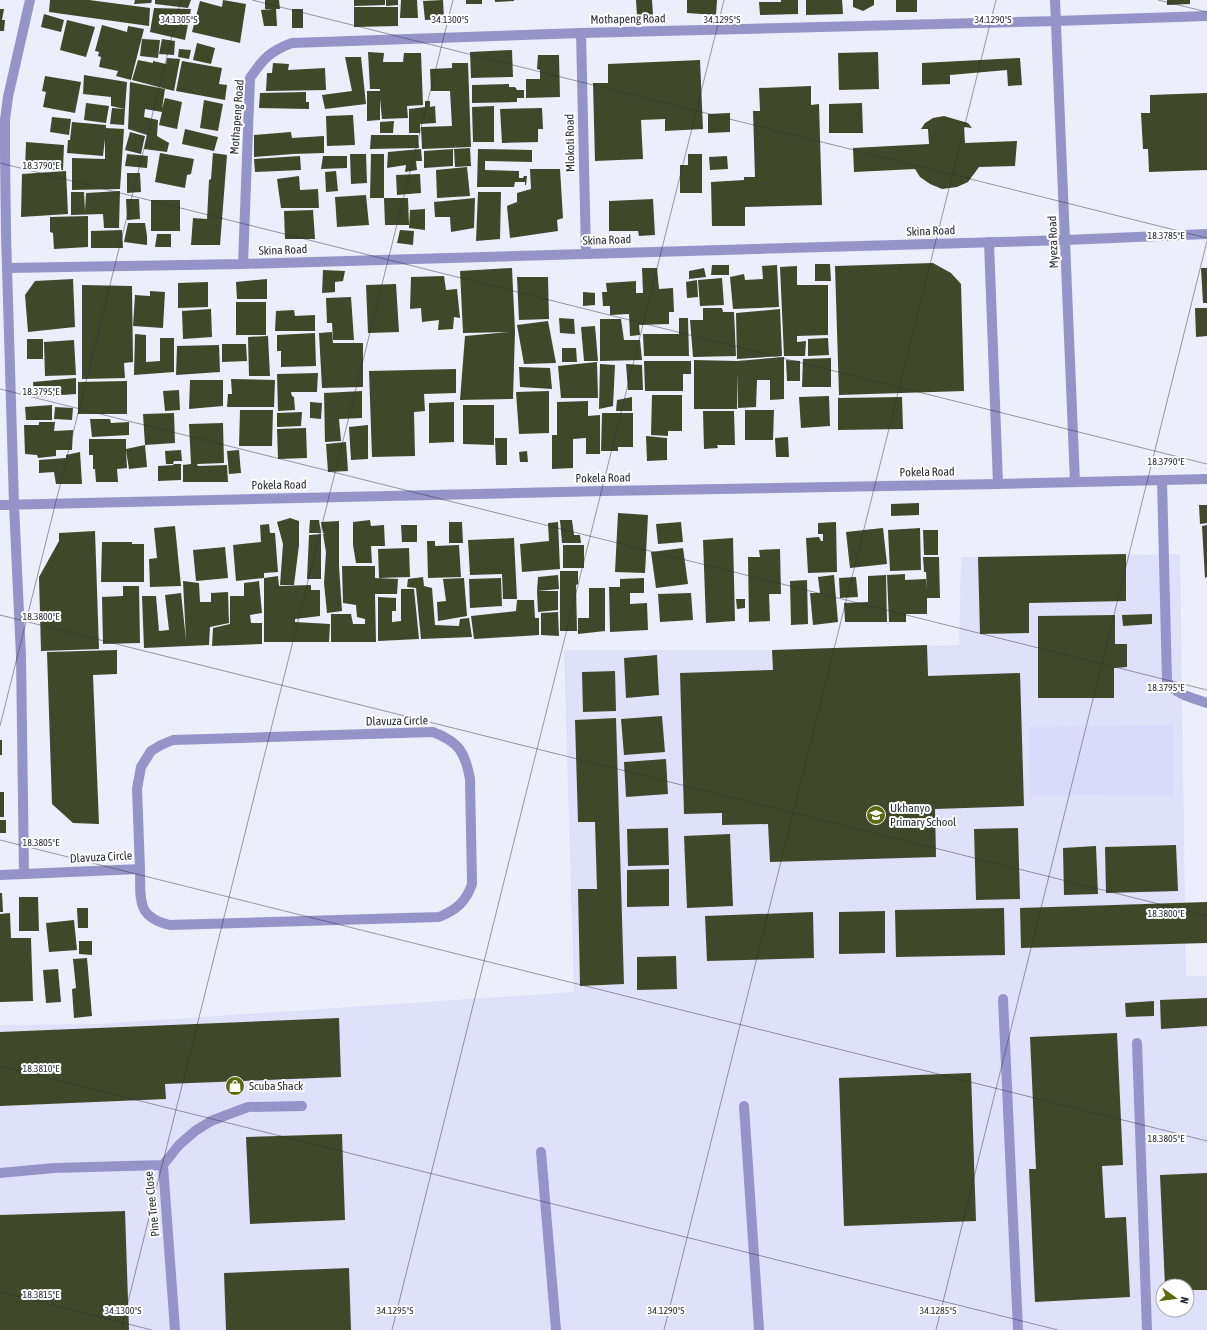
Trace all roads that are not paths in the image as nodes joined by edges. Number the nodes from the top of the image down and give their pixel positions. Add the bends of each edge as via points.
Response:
1 (30, 0) edge
2 (1055, 0) edge
3 (1207, 16) edge
4 (1056, 21) junction
5 (581, 33) junction
6 (4, 98) edge
7 (1207, 234) edge
8 (1066, 240) junction
9 (989, 242) junction
10 (586, 253) junction
11 (243, 264) junction
12 (7, 268) junction
13 (1207, 479) edge
14 (1162, 480) junction
15 (1075, 482) junction
16 (998, 484) junction
17 (14, 505) junction
18 (0, 506) edge
19 (1207, 703) edge
20 (140, 869) junction
21 (24, 874) junction
22 (0, 875) edge
23 (1004, 999) dead end
24 (1137, 1043) dead end
25 (302, 1106) dead end
26 (744, 1106) dead end
27 (541, 1152) dead end
28 (163, 1165) junction
29 (0, 1173) edge
30 (175, 1330) edge
31 (556, 1330) edge
32 (760, 1330) edge
33 (1018, 1330) edge
34 (1147, 1330) edge

1 - 6 street
2 - 4 street, Myeza Road
3 - 4 street, Mothapeng Road
4 - 5 street, Mothapeng Road
4 - 8 street, Myeza Road
5 - 10 street, Mlokoti Road
5 - 11 street, Mothapeng Road via 292,43 278,48 263,60 250,78
6 - 12 street
7 - 8 street, Skina Road
8 - 9 street, Skina Road
8 - 15 street, Myeza Road
9 - 10 street, Skina Road
9 - 16 street
10 - 11 street, Skina Road
11 - 12 street, Skina Road
12 - 17 street
13 - 14 street, Pokela Road
14 - 15 street, Pokela Road
14 - 19 street via 1167,681 1178,692
15 - 16 street, Pokela Road
16 - 17 street, Pokela Road via 612,490
17 - 18 street, Pokela Road
17 - 21 street via 21,656
20 - 20 street, Dlavuza Circle via 141,900 147,914 160,923 170,925 439,917 460,905 472,884 470,779 467,762 455,743 433,732 173,740 151,751 141,767 138,780
20 - 21 street, Dlavuza Circle
21 - 22 street, Dlavuza Circle
23 - 33 street
24 - 34 street
25 - 28 street via 248,1107 216,1119 195,1131 179,1145
26 - 32 street
27 - 31 street
28 - 29 street, Pine Tree Close via 54,1168
28 - 30 street, Pine Tree Close

